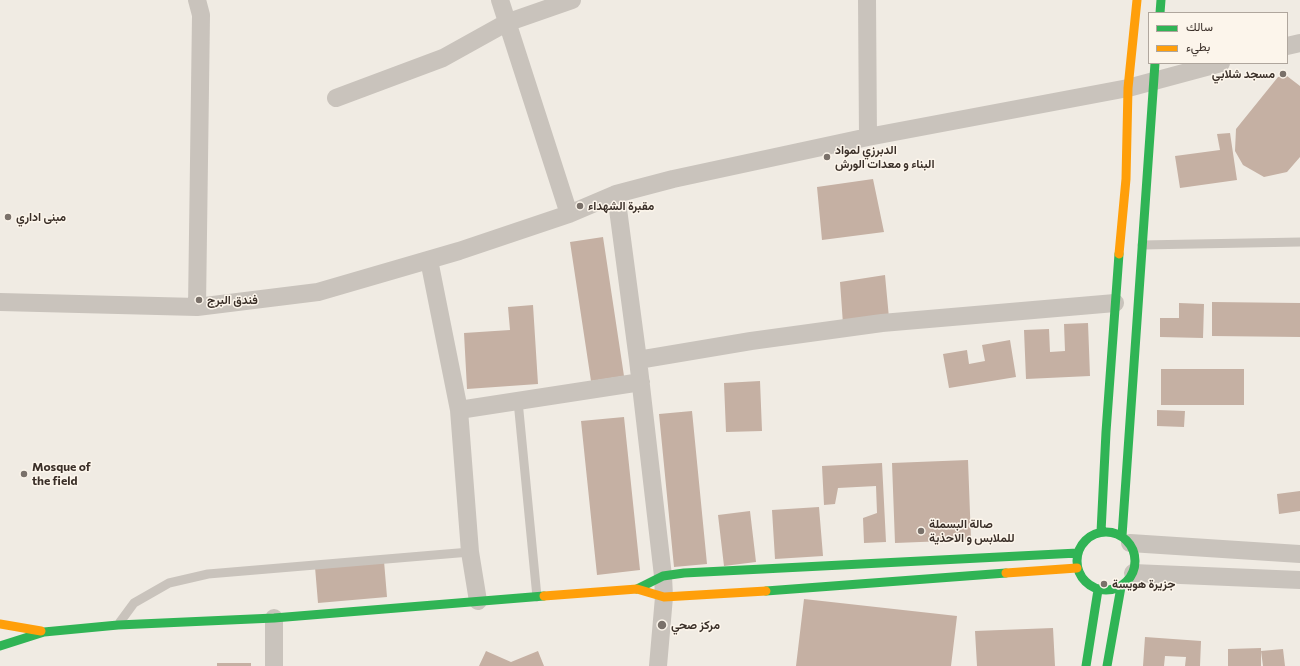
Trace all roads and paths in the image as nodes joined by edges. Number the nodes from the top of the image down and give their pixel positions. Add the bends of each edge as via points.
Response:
1 (197, 0) edge
2 (500, 0) edge
3 (572, 0) edge
4 (867, 0) edge
5 (1137, 0) edge
6 (1162, 0) edge
7 (1160, 12) edge
8 (506, 23) junction
9 (1300, 43) edge
10 (1288, 46) edge
11 (1154, 64) edge
12 (1217, 64) edge
13 (1153, 81) junction
14 (1128, 88) junction
15 (336, 98) dead end
16 (868, 137) junction
17 (616, 194) junction
18 (569, 214) junction
19 (1300, 242) edge
20 (1142, 245) junction
21 (429, 260) junction
22 (0, 302) edge
23 (1115, 303) junction
24 (196, 307) junction
25 (638, 360) junction
26 (641, 382) junction
27 (518, 401) junction
28 (458, 410) junction
29 (1102, 532) junction
30 (1126, 540) junction
31 (470, 552) junction
32 (1078, 553) junction
33 (1300, 554) edge
34 (1077, 568) junction
35 (1133, 573) junction
36 (663, 576) junction
37 (1300, 580) edge
38 (1121, 587) junction
39 (637, 589) junction
40 (1098, 590) junction
41 (537, 597) junction
42 (664, 597) junction
43 (478, 601) junction
44 (274, 618) junction
45 (0, 624) edge
46 (118, 625) junction
47 (44, 632) junction
48 (0, 646) edge
49 (274, 666) edge
50 (658, 666) edge
51 (1086, 666) edge
52 (1107, 666) edge

1 - 24 street via 201,15
2 - 8 street
3 - 8 street
4 - 16 street
5 - 14 main road
6 - 7 main road
8 - 15 street via 443,58
8 - 18 street
9 - 10 street
11 - 13 main road
12 - 13 street
13 - 14 street
13 - 20 main road
14 - 16 street
14 - 23 main road via 1126,179
16 - 17 street via 673,179
17 - 18 street
17 - 25 street
18 - 21 street
19 - 20 lane
20 - 30 main road
21 - 24 street via 318,292
21 - 28 street
22 - 24 street
23 - 25 street via 882,323
23 - 29 main road
25 - 26 street
26 - 27 street
26 - 36 street
27 - 28 street
27 - 41 lane
28 - 31 street
29 - 30 main road via 1109,532
29 - 32 main road via 1089,537
30 - 33 street
30 - 35 main road via 1134,553 1136,563
31 - 43 street
31 - 46 lane via 208,574 168,583 134,603
32 - 34 main road
32 - 36 main road via 855,563
34 - 40 main road via 1088,585
34 - 42 main road
35 - 37 street
35 - 38 main road
36 - 39 main road
36 - 42 street
38 - 40 main road via 1110,591
38 - 52 main road
39 - 41 main road
39 - 42 main road
40 - 51 main road
41 - 43 main road
42 - 50 street
43 - 44 main road
44 - 46 main road
44 - 49 street
45 - 47 main road
46 - 47 main road
47 - 48 main road

